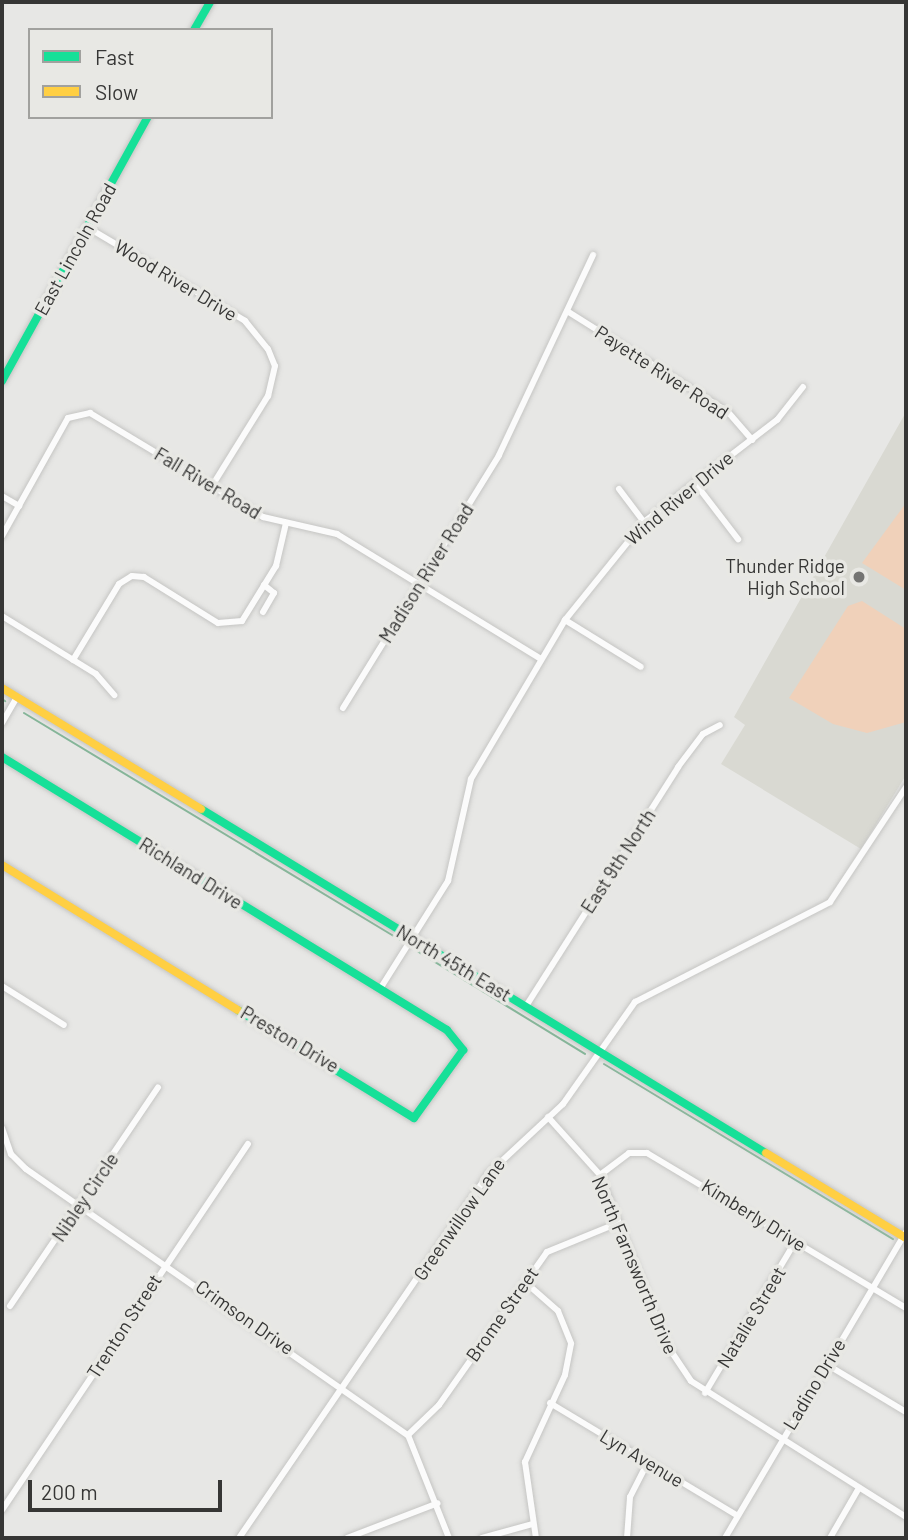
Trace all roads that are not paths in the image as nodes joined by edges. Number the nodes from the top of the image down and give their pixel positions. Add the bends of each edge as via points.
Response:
1 (209, 2) edge
2 (195, 28) edge
3 (148, 119) edge
4 (87, 227) junction
5 (593, 255) dead end
6 (566, 311) junction
7 (2, 381) edge
8 (803, 387) dead end
9 (752, 440) junction
10 (695, 483) junction
11 (212, 486) junction
12 (619, 489) dead end
13 (2, 496) edge
14 (19, 506) junction
15 (644, 522) junction
16 (286, 523) junction
17 (2, 536) edge
18 (738, 539) dead end
19 (419, 584) junction
20 (264, 585) junction
21 (263, 612) dead end
22 (2, 616) edge
23 (565, 620) junction
24 (541, 659) junction
25 (73, 660) junction
26 (641, 667) dead end
27 (2, 688) edge
28 (114, 695) dead end
29 (17, 697) junction
30 (343, 708) dead end
31 (2, 723) edge
32 (720, 725) dead end
33 (2, 757) edge
34 (906, 788) edge
35 (2, 865) edge
36 (412, 937) junction
37 (2, 986) edge
38 (380, 989) junction
39 (526, 1006) junction
40 (64, 1025) dead end
41 (601, 1052) junction
42 (158, 1087) dead end
43 (548, 1117) junction
44 (2, 1128) edge
45 (4, 1142) edge
46 (248, 1144) dead end
47 (600, 1175) junction
48 (79, 1207) junction
49 (618, 1223) junction
50 (906, 1236) edge
51 (795, 1242) junction
52 (165, 1262) junction
53 (524, 1282) junction
54 (872, 1288) junction
55 (10, 1306) dead end
56 (906, 1308) edge
57 (826, 1364) junction
58 (343, 1387) junction
59 (705, 1392) junction
60 (550, 1403) junction
61 (906, 1412) edge
62 (408, 1435) junction
63 (780, 1441) junction
64 (647, 1464) junction
65 (859, 1488) junction
66 (438, 1503) junction
67 (2, 1510) edge
68 (735, 1514) junction
69 (906, 1517) edge
70 (532, 1524) junction
71 (239, 1538) edge
72 (348, 1538) edge
73 (449, 1538) edge
74 (482, 1538) edge
75 (536, 1538) edge
76 (627, 1538) edge
77 (725, 1538) edge
78 (830, 1538) edge

1 - 2 street
3 - 4 street, East Lincoln Road
4 - 7 street, East Lincoln Road
4 - 11 street, Wood River Drive via 245,321 268,349 275,366 268,396
5 - 6 street, Madison River Road
6 - 9 street, Payette River Road via 728,412
6 - 19 street, Madison River Road via 508,436
8 - 9 street, Wind River Drive
9 - 10 street, Wind River Drive
10 - 15 street, Wind River Drive
10 - 18 street
11 - 14 street, Fall River Road via 90,413 78,412 68,418
11 - 16 street, Fall River Road
12 - 15 street
13 - 14 street
14 - 17 street, Fall River Road
15 - 23 street, Wind River Drive
16 - 19 street, Fall River Road via 337,534
16 - 20 street via 282,551
19 - 24 street, Fall River Road
19 - 30 street, Madison River Road
20 - 21 street via 274,593
20 - 25 street via 233,626 132,576 119,584
22 - 25 street
23 - 24 street, Wind River Drive
23 - 26 street
24 - 36 street via 471,779 448,881
25 - 28 street
27 - 29 street, North 45th East
29 - 31 street
29 - 36 street, North 45th East
32 - 39 street, East 9th North via 703,734 678,767
33 - 38 street, Richland Drive
34 - 41 street, Greenwillow Lane via 830,902 652,989 622,1018
35 - 38 street, Preston Drive via 414,1118 463,1050 460,1040
36 - 38 street
36 - 39 street, North 45th East
37 - 40 street
39 - 41 street, North 45th East
41 - 43 street, Greenwillow Lane
41 - 50 street, North 45th East
42 - 48 street, Nibley Circle
43 - 47 street, North Farnsworth Drive
43 - 58 street, Greenwillow Lane via 489,1172
44 - 45 street, Crimson Drive
45 - 48 street, Crimson Drive via 26,1170
46 - 52 street, Trenton Street
47 - 49 street, North Farnsworth Drive
47 - 51 street, Kimberly Drive via 629,1153 647,1153
48 - 52 street, Crimson Drive
48 - 55 street, Nibley Circle
49 - 53 street, Brome Street via 556,1245
49 - 59 street, North Farnsworth Drive via 667,1345
50 - 54 street, Ladino Drive
51 - 54 street, Kimberly Drive
51 - 59 street, Natalie Street
52 - 58 street, Crimson Drive
52 - 67 street, Trenton Street
53 - 60 street via 549,1300 570,1332 568,1363
53 - 62 street, Brome Street via 439,1405
54 - 56 street, Kimberly Drive
54 - 57 street, Ladino Drive
57 - 61 street
57 - 63 street, Ladino Drive
58 - 62 street, Crimson Drive
58 - 71 street, Greenwillow Lane
59 - 63 street, North Farnsworth Drive
60 - 64 street, Lyn Avenue
60 - 70 street via 525,1462
62 - 66 street, Crimson Drive
63 - 65 street, North Farnsworth Drive
63 - 68 street, Ladino Drive
64 - 68 street, Lyn Avenue
64 - 76 street via 630,1497
65 - 69 street, North Farnsworth Drive
65 - 78 street
66 - 72 street
66 - 73 street, Crimson Drive
68 - 77 street, Ladino Drive
70 - 74 street
70 - 75 street

